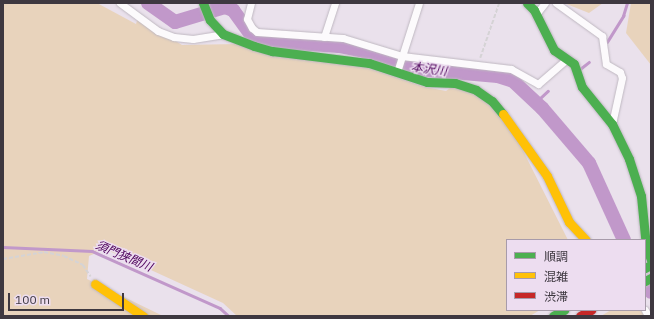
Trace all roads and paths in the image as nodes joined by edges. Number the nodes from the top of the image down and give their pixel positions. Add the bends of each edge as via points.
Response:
1 (120, 3) edge
2 (203, 3) edge
3 (251, 3) edge
4 (336, 3) edge
5 (419, 3) edge
6 (499, 3) edge
7 (527, 3) edge
8 (545, 3) edge
9 (556, 3) edge
10 (536, 14) junction
11 (223, 34) junction
12 (324, 37) junction
13 (402, 56) junction
14 (567, 59) junction
15 (478, 64) junction
16 (397, 72) junction
17 (612, 124) junction
18 (585, 239) edge
19 (645, 239) edge
20 (646, 246) edge
21 (3, 259) edge
22 (651, 260) edge
23 (95, 284) joint
24 (562, 311) edge
25 (589, 311) edge
26 (143, 316) edge
27 (553, 316) edge
28 (580, 316) edge

1 - 11 street via 158,31 174,37 192,39
2 - 11 main road via 210,20
3 - 12 street via 247,19 257,32
4 - 12 street
5 - 13 street
6 - 15 path
7 - 10 main road
8 - 10 street
9 - 17 street via 602,36 606,64 620,72 622,78
10 - 14 main road via 554,50
11 - 16 main road via 272,51 368,63
12 - 13 street via 356,41
13 - 15 street
13 - 16 street
14 - 15 street via 538,84 517,71
14 - 17 main road via 574,64 582,87
16 - 18 main road via 427,82 455,83 476,90 492,101 510,122 527,151 547,176 569,222
17 - 19 main road via 629,159 641,196
20 - 22 main road
21 - 23 path via 44,252 64,256 83,264
23 - 26 main road
24 - 27 main road
25 - 28 main road

